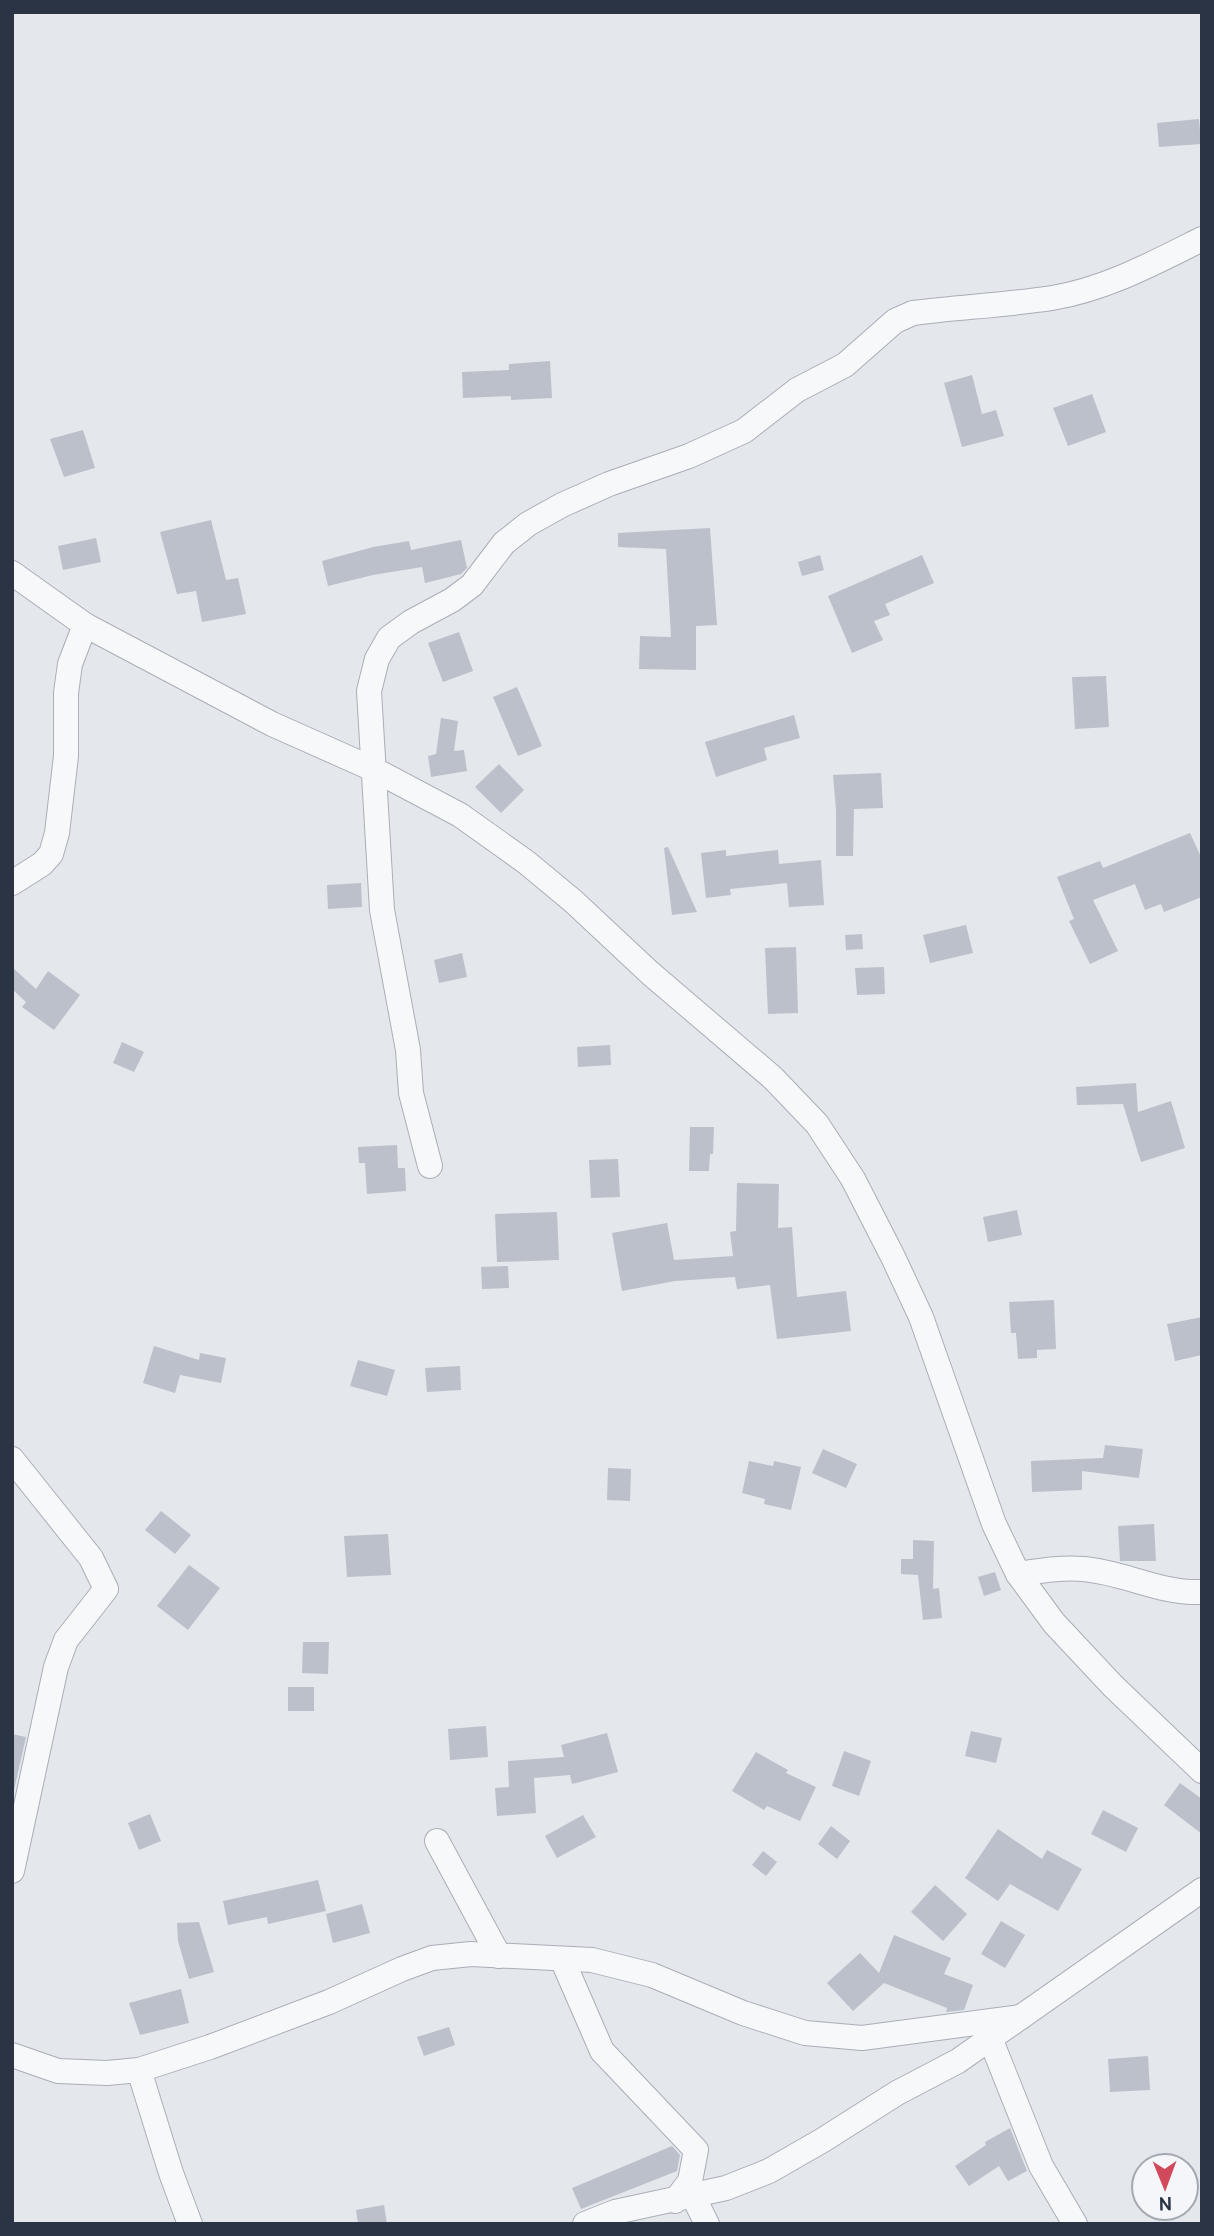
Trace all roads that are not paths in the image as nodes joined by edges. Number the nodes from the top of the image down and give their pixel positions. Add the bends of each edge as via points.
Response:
1 (1202, 239) edge
2 (12, 573) edge
3 (85, 625) junction
4 (373, 769) junction
5 (12, 883) edge
6 (430, 1166) dead end
7 (12, 1459) edge
8 (1018, 1574) junction
9 (1202, 1592) edge
10 (1202, 1771) edge
11 (437, 1840) dead end
12 (12, 1871) edge
13 (1202, 1889) edge
14 (499, 1956) junction
15 (562, 1959) junction
16 (1021, 2017) junction
17 (990, 2038) junction
18 (12, 2055) edge
19 (139, 2070) junction
20 (684, 2198) junction
21 (190, 2224) edge
22 (585, 2224) edge
23 (707, 2224) edge
24 (1074, 2224) edge

1 - 4 street via 1131,275 1082,291 914,313 894,321 845,365 797,390 744,432 609,484 528,524 505,543 472,585 389,638 377,659 369,691
2 - 3 street
3 - 4 street via 272,724
3 - 5 street via 70,664 66,693 66,756 57,834 51,854 42,864
4 - 6 street via 382,910 408,1049 411,1093
4 - 8 street via 460,814 526,862 773,1078 817,1124 853,1179 921,1317 994,1524
7 - 12 street via 91,1558 106,1589 66,1640 56,1667
8 - 9 street via 1083,1569 1185,1593
8 - 10 street via 1054,1623
11 - 14 street
13 - 16 street
14 - 15 street
14 - 19 street via 432,1958 329,2002
15 - 16 street via 592,1960 652,1975 805,2033 862,2038
15 - 20 street via 602,2051 696,2150
16 - 17 street
17 - 20 street via 769,2171
17 - 24 street via 1041,2166
18 - 19 street via 58,2071
19 - 21 street
20 - 22 street via 615,2212
20 - 23 street

